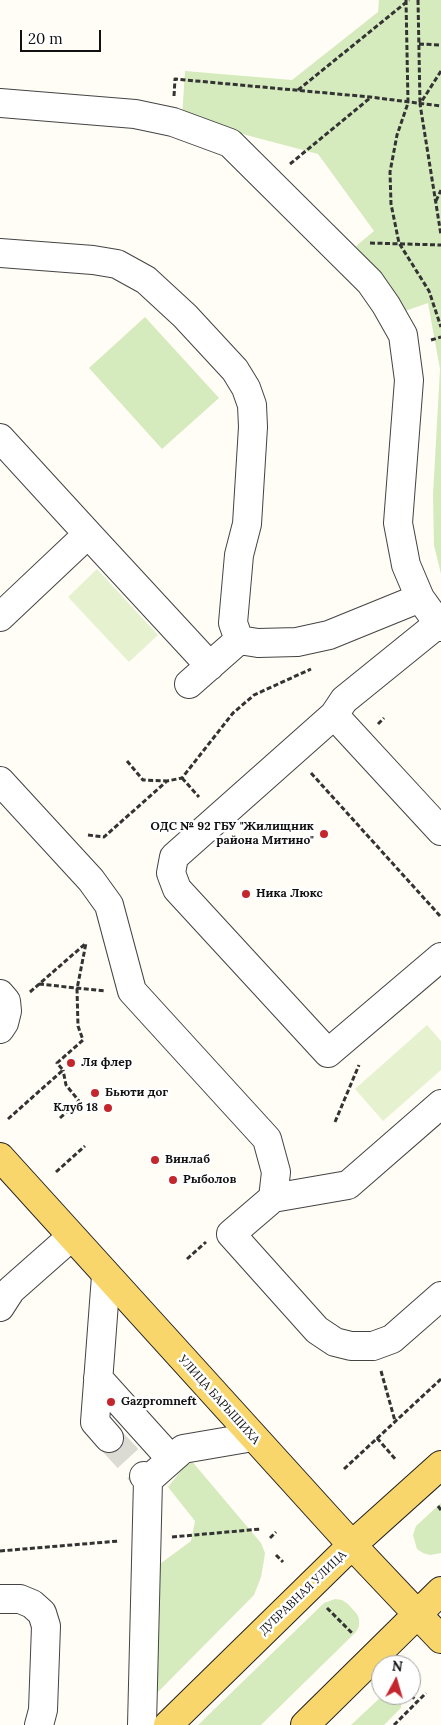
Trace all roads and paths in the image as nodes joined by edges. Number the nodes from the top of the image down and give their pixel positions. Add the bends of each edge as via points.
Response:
1 (418, 0) edge
2 (407, 1) edge
3 (419, 44) junction
4 (441, 45) edge
5 (441, 71) edge
6 (298, 90) junction
7 (370, 97) junction
8 (408, 102) junction
9 (0, 103) edge
10 (420, 104) junction
11 (441, 106) edge
12 (174, 122) junction
13 (268, 181) junction
14 (441, 190) edge
15 (436, 201) junction
16 (441, 229) edge
17 (441, 235) edge
18 (399, 243) junction
19 (441, 245) edge
20 (0, 253) edge
21 (348, 260) junction
22 (441, 327) edge
23 (0, 438) edge
24 (88, 534) junction
25 (420, 598) junction
26 (0, 617) edge
27 (440, 626) edge
28 (240, 640) junction
29 (210, 666) junction
30 (316, 667) dead end
31 (189, 684) dead end
32 (334, 715) junction
33 (292, 752) junction
34 (127, 761) dead end
35 (182, 778) junction
36 (0, 781) edge
37 (167, 781) junction
38 (196, 793) dead end
39 (441, 831) edge
40 (64, 850) junction
41 (441, 917) edge
42 (112, 920) junction
43 (86, 943) junction
44 (441, 957) edge
45 (39, 984) junction
46 (77, 989) junction
47 (132, 990) junction
48 (3, 997) edge
49 (0, 1029) edge
50 (362, 1060) dead end
51 (63, 1070) junction
52 (441, 1104) edge
53 (60, 1118) dead end
54 (8, 1119) dead end
55 (336, 1122) dead end
56 (85, 1146) dead end
57 (0, 1158) edge
58 (56, 1172) dead end
59 (273, 1198) junction
60 (70, 1237) junction
61 (209, 1240) dead end
62 (187, 1259) dead end
63 (106, 1276) junction
64 (441, 1296) edge
65 (0, 1308) edge
66 (381, 1370) dead end
67 (98, 1378) junction
68 (441, 1379) edge
69 (396, 1421) junction
70 (254, 1437) junction
71 (109, 1438) tunnel mouth
72 (377, 1438) junction
73 (171, 1459) junction
74 (396, 1460) dead end
75 (441, 1465) edge
76 (344, 1469) dead end
77 (438, 1506) dead end
78 (441, 1510) edge
79 (276, 1532) dead end
80 (270, 1538) dead end
81 (352, 1545) junction
82 (276, 1555) dead end
83 (283, 1562) dead end
84 (441, 1591) edge
85 (0, 1599) edge
86 (323, 1604) dead end
87 (418, 1614) junction
88 (353, 1634) dead end
89 (441, 1639) edge
90 (426, 1693) dead end
91 (421, 1698) edge
92 (414, 1705) edge
93 (39, 1725) edge
94 (142, 1725) edge
95 (168, 1725) edge
96 (305, 1725) edge
97 (394, 1725) edge

1 - 3 path
2 - 6 path
2 - 8 path
3 - 4 path
3 - 10 path
5 - 10 path
6 - 7 path
6 - 12 path via 175,79
7 - 8 path
7 - 13 path
8 - 10 path
8 - 18 path via 390,172 391,204
9 - 12 lane via 135,114
10 - 11 path
10 - 15 path
12 - 13 lane via 230,143
13 - 21 lane
14 - 15 path
15 - 16 path
16 - 17 path
18 - 19 path
18 - 21 path via 372,242
18 - 22 path via 429,291
20 - 28 lane via 117,264 146,280 185,316 246,388 252,405 253,427 247,524 239,555 233,623
21 - 25 lane via 370,282 403,335 409,380 398,523 406,565
23 - 24 lane
24 - 26 lane
24 - 29 lane
25 - 27 lane
25 - 28 lane via 330,635 297,642
27 - 32 lane via 344,700
28 - 29 lane
29 - 31 lane
30 - 35 path via 254,695 233,713
32 - 33 lane
32 - 39 lane
33 - 41 path
33 - 44 lane via 174,857 171,873 177,889 328,1053
34 - 37 path via 143,780
35 - 37 path
35 - 38 path
36 - 40 lane
37 - 40 path via 104,837 82,834
40 - 42 lane via 109,905
42 - 43 path
42 - 47 lane
43 - 45 path
43 - 46 path
45 - 46 path
45 - 48 path via 24,997
46 - 47 path
46 - 51 path via 78,1026 83,1040 57,1064
47 - 59 lane via 267,1139 276,1172
48 - 49 lane via 7,1011
50 - 55 path
51 - 53 path via 66,1085 79,1101
51 - 54 path
52 - 59 lane via 348,1185
56 - 58 path
57 - 60 main road, УЛИЦА БАРЫШИХА
59 - 64 lane via 231,1234 317,1330 335,1342 373,1346 392,1339
60 - 63 main road, УЛИЦА БАРЫШИХА
60 - 65 lane via 11,1290
61 - 62 path
63 - 67 lane
63 - 70 main road, УЛИЦА БАРЫШИХА
66 - 69 path
67 - 71 lane via 95,1422
67 - 73 lane
68 - 69 path
69 - 72 path
70 - 73 lane via 183,1449
70 - 81 main road, УЛИЦА БАРЫШИХА
72 - 74 path
72 - 76 path
73 - 94 lane via 146,1478
75 - 81 main road, ДУБРАВНАЯ УЛИЦА
77 - 78 path
79 - 80 path
81 - 87 main road, УЛИЦА БАРЫШИХА
81 - 95 main road, ДУБРАВНАЯ УЛИЦА
82 - 83 path
84 - 87 main road
85 - 93 lane via 20,1599 32,1604 42,1614 46,1626 43,1710
86 - 88 path
87 - 89 main road, УЛИЦА БАРЫШИХА
87 - 96 main road
90 - 91 path
92 - 97 path

